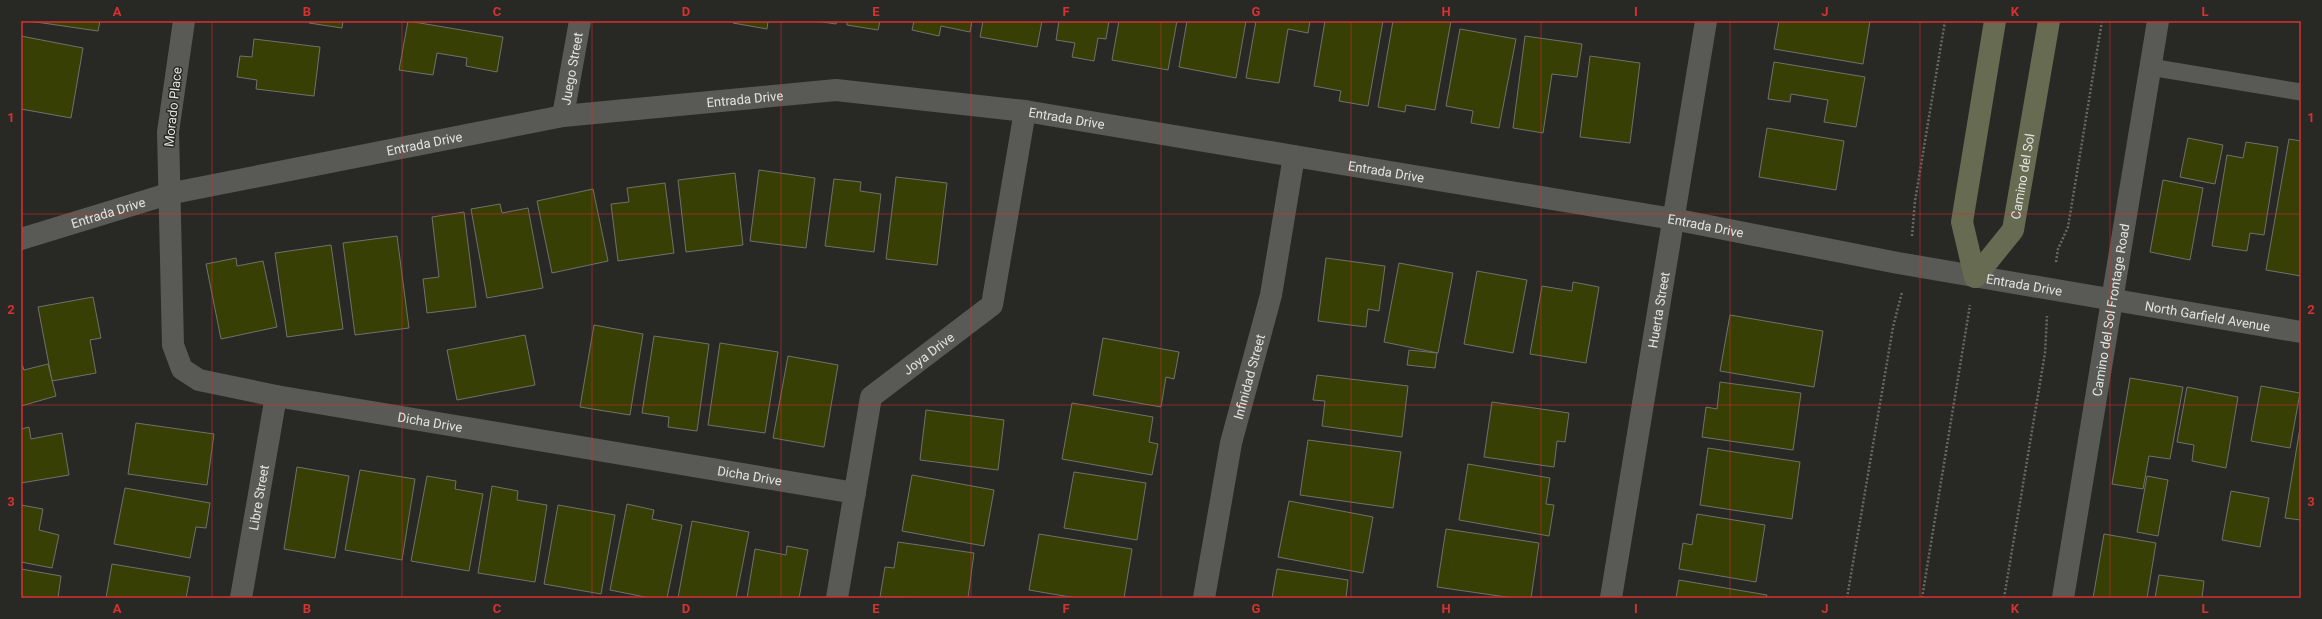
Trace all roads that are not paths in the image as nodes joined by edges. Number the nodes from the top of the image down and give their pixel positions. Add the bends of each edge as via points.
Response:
1 (184, 21) edge
2 (580, 21) edge
3 (1706, 21) edge
4 (1996, 21) edge
5 (2049, 21) edge
6 (2158, 21) edge
7 (2150, 67) junction
8 (2301, 92) edge
9 (1025, 112) junction
10 (563, 116) junction
11 (1294, 156) junction
12 (168, 194) junction
13 (1674, 219) junction
14 (21, 239) edge
15 (1975, 277) junction
16 (2113, 301) junction
17 (2301, 332) edge
18 (276, 396) junction
19 (854, 493) junction
20 (241, 598) edge
21 (837, 598) edge
22 (1204, 598) edge
23 (1611, 598) edge
24 (2063, 598) edge

1 - 12 street, Morado Place via 168,132
2 - 10 street, Juego Street
3 - 13 street, Huerta Street
4 - 15 street via 1962,222
5 - 15 street, Camino del Sol via 2013,230
6 - 7 street, Camino del Sol Frontage Road
7 - 8 lane
7 - 16 street, Camino del Sol Frontage Road
9 - 10 street, Entrada Drive via 836,90
9 - 11 street, Entrada Drive
9 - 19 street, Joya Drive via 992,305 871,397
10 - 12 street, Entrada Drive
11 - 13 street, Entrada Drive
11 - 22 street, Infinidad Street via 1271,294 1231,443
12 - 14 street, Entrada Drive
12 - 18 street, Dicha Drive via 173,345 182,369 199,380
13 - 15 street, Entrada Drive
13 - 23 street, Huerta Street
15 - 16 street, Entrada Drive
16 - 17 street, North Garfield Avenue
16 - 24 street, Camino del Sol Frontage Road
18 - 19 street, Dicha Drive
18 - 20 street, Libre Street
19 - 21 street, Joya Drive

